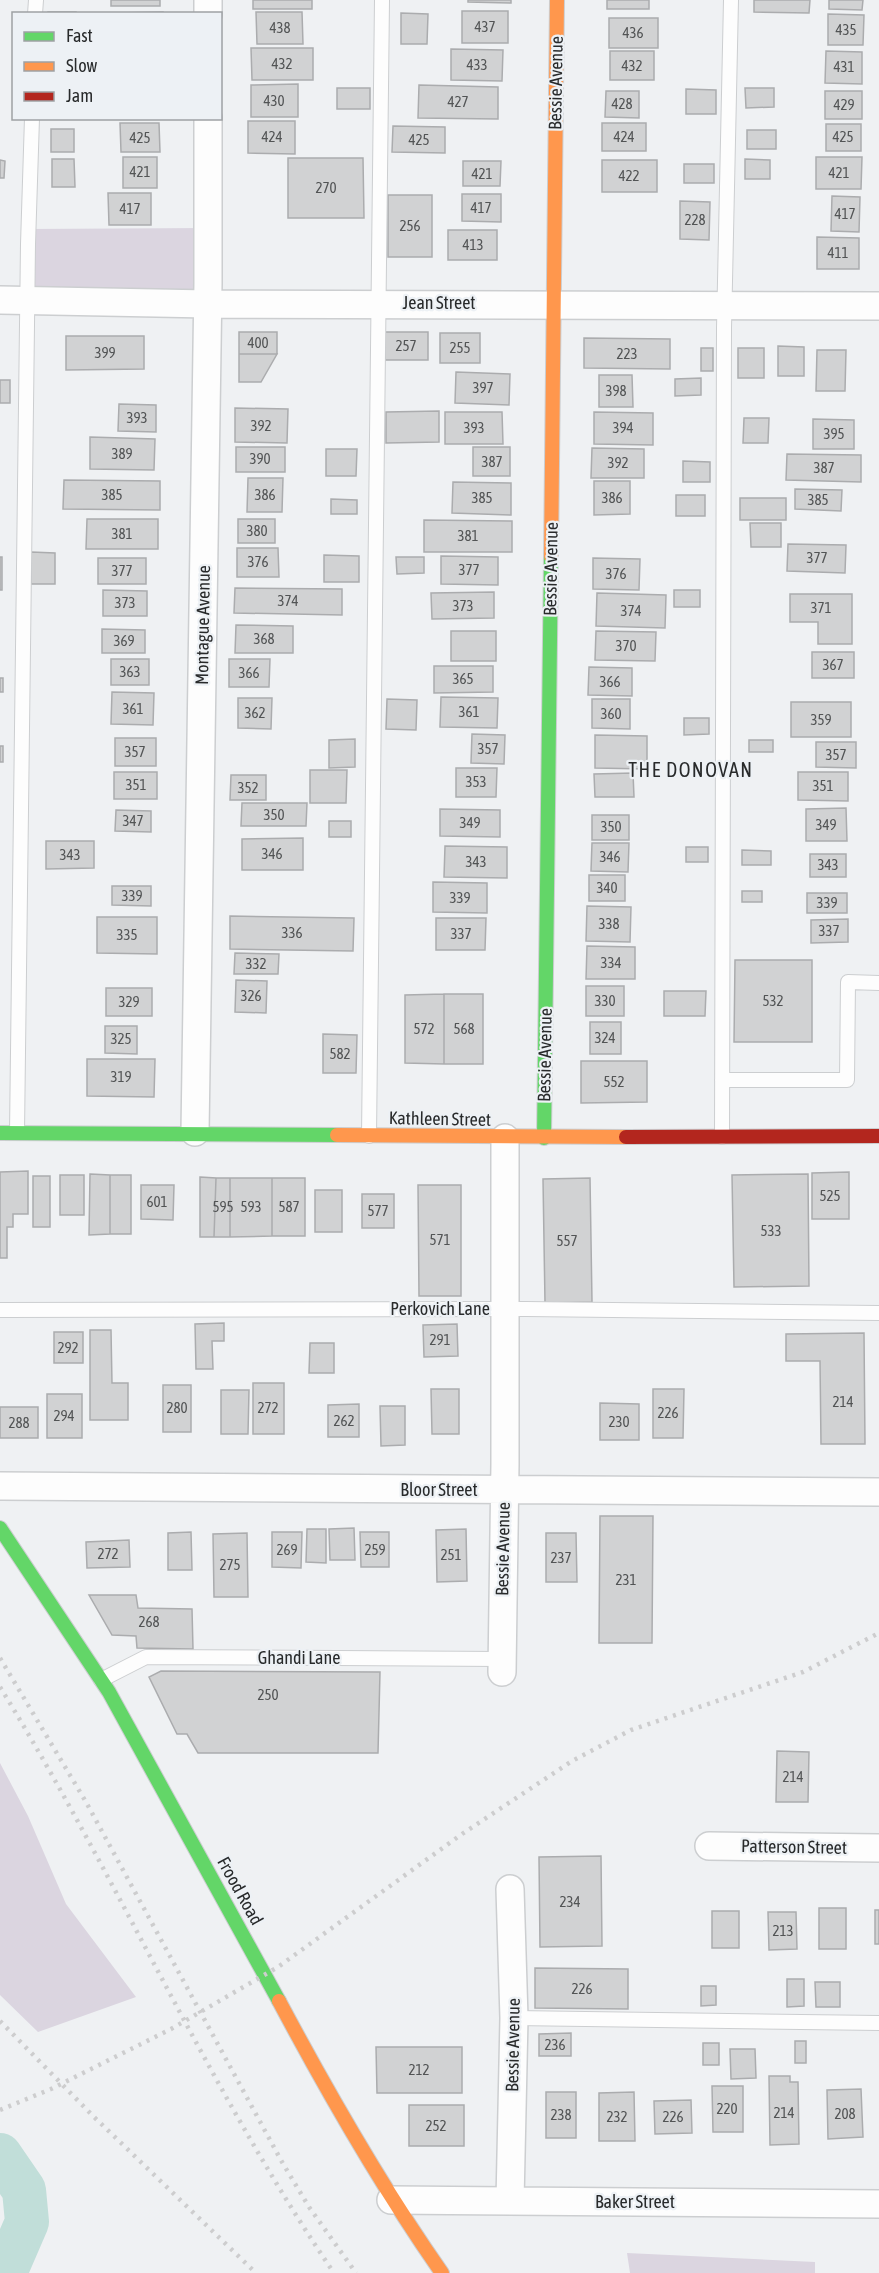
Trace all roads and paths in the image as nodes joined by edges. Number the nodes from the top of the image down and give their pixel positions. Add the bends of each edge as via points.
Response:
1 (382, 0) edge
2 (557, 0) edge
3 (731, 0) edge
4 (32, 120) edge
5 (208, 120) edge
6 (0, 300) edge
7 (28, 301) junction
8 (554, 303) junction
9 (724, 303) junction
10 (208, 304) junction
11 (377, 304) junction
12 (879, 306) edge
13 (879, 982) edge
14 (722, 1080) junction
15 (195, 1132) junction
16 (0, 1133) edge
17 (17, 1133) junction
18 (369, 1136) junction
19 (879, 1136) edge
20 (722, 1137) junction
21 (505, 1138) junction
22 (544, 1138) junction
23 (504, 1309) junction
24 (0, 1310) edge
25 (879, 1313) edge
26 (0, 1486) edge
27 (504, 1491) junction
28 (879, 1492) edge
29 (0, 1528) edge
30 (502, 1665) joint
31 (101, 1680) junction
32 (709, 1846) dead end
33 (879, 1848) edge
34 (510, 1889) dead end
35 (514, 2018) junction
36 (879, 2023) edge
37 (391, 2200) junction
38 (510, 2201) junction
39 (879, 2204) edge
40 (442, 2273) edge

1 - 11 lane
2 - 8 street, Bessie Avenue
3 - 9 lane
4 - 7 lane
5 - 10 street, Montague Avenue
6 - 7 street, Jean Street
7 - 10 street, Jean Street
7 - 17 lane
8 - 9 street, Jean Street
8 - 11 street, Jean Street
8 - 22 street, Bessie Avenue
9 - 12 street, Jean Street
9 - 14 lane
10 - 11 street, Jean Street
10 - 15 street, Montague Avenue
11 - 18 lane
13 - 14 lane via 848,982 847,1080
14 - 20 lane
15 - 17 street, Kathleen Street
15 - 18 street, Kathleen Street
16 - 17 street, Kathleen Street
18 - 21 street, Kathleen Street
19 - 20 street, Kathleen Street
20 - 22 street, Kathleen Street
21 - 22 street, Kathleen Street
21 - 23 street, Bessie Avenue
23 - 24 lane, Perkovich Lane
23 - 25 lane, Perkovich Lane
23 - 27 street, Bessie Avenue
26 - 27 street, Bloor Street
27 - 28 street, Bloor Street
27 - 30 street, Bessie Avenue
29 - 31 street, Frood Road
30 - 31 lane, Ghandi Lane via 146,1657
31 - 37 street, Frood Road via 331,2100
32 - 33 street, Patterson Street
34 - 35 street, Bessie Avenue
35 - 36 lane
35 - 38 street, Bessie Avenue
37 - 38 street, Baker Street
37 - 40 street, Frood Road
38 - 39 street, Baker Street

